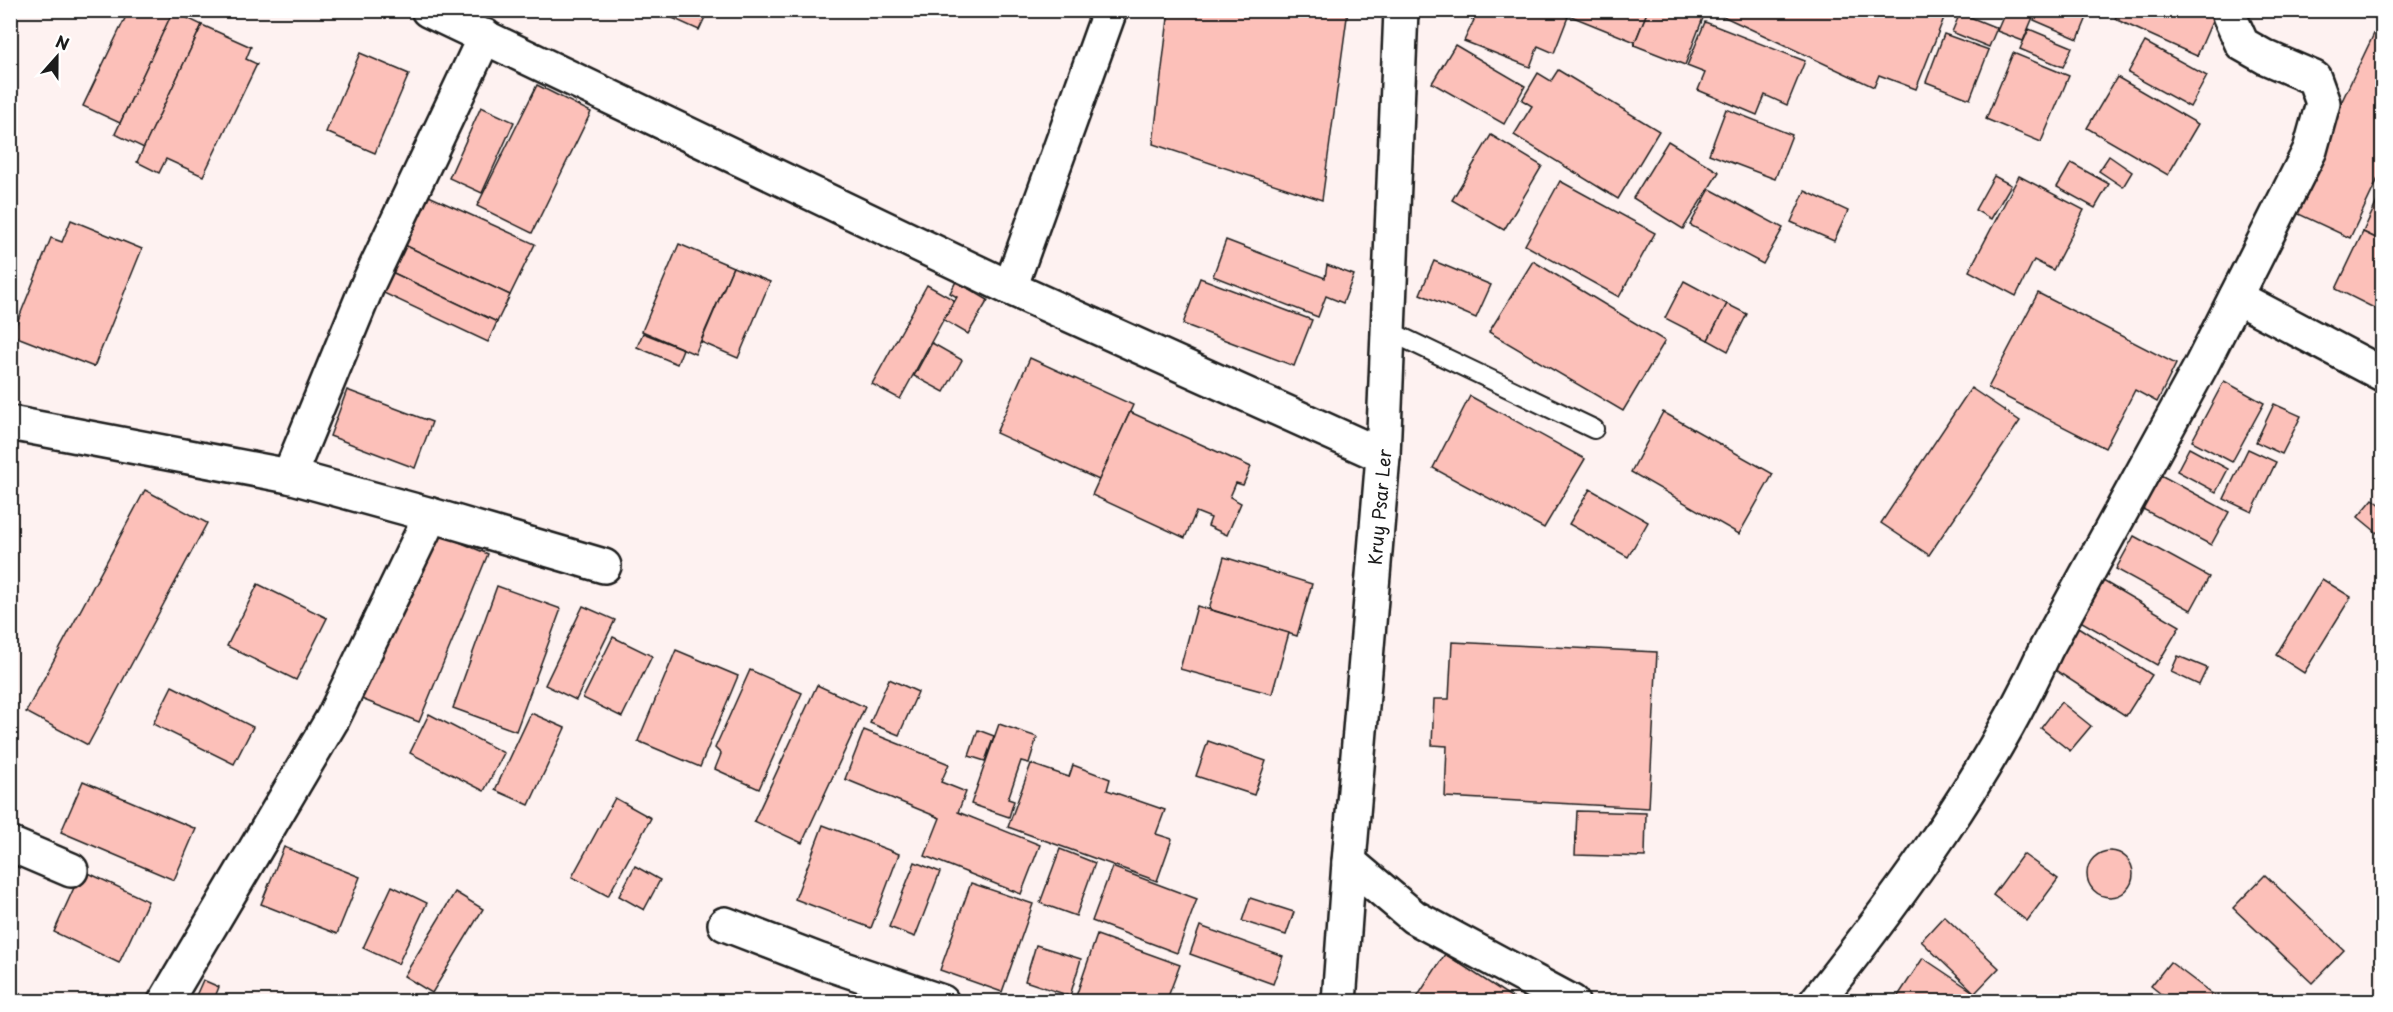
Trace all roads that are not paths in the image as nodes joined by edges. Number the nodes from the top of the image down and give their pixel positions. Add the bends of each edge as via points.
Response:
1 (428, 10) edge
2 (1110, 10) edge
3 (1401, 10) edge
4 (2230, 10) edge
5 (485, 36) junction
6 (1010, 288) junction
7 (2236, 297) junction
8 (1389, 331) junction
9 (2382, 374) edge
10 (10, 423) edge
11 (1594, 429) dead end
12 (1383, 456) junction
13 (289, 476) junction
14 (431, 515) junction
15 (604, 566) dead end
16 (10, 844) edge
17 (1349, 862) junction
18 (71, 870) dead end
19 (725, 924) dead end
20 (165, 1002) edge
21 (942, 1002) edge
22 (1339, 1002) edge
23 (1572, 1002) edge
24 (1816, 1002) edge

1 - 5 street
2 - 6 street
3 - 8 street, Kruy Psar Ler
4 - 7 street via 2242,44 2314,78 2323,103 2310,150
5 - 6 street
5 - 13 street via 368,284
6 - 12 street
7 - 9 street
7 - 24 street via 1984,766 1883,918
8 - 11 lane
8 - 12 street, Kruy Psar Ler
10 - 13 street
12 - 17 street, Kruy Psar Ler
13 - 14 street
14 - 15 street
14 - 20 street via 333,718
16 - 18 street
17 - 22 street, Kruy Psar Ler
17 - 23 street via 1414,916
19 - 21 street

